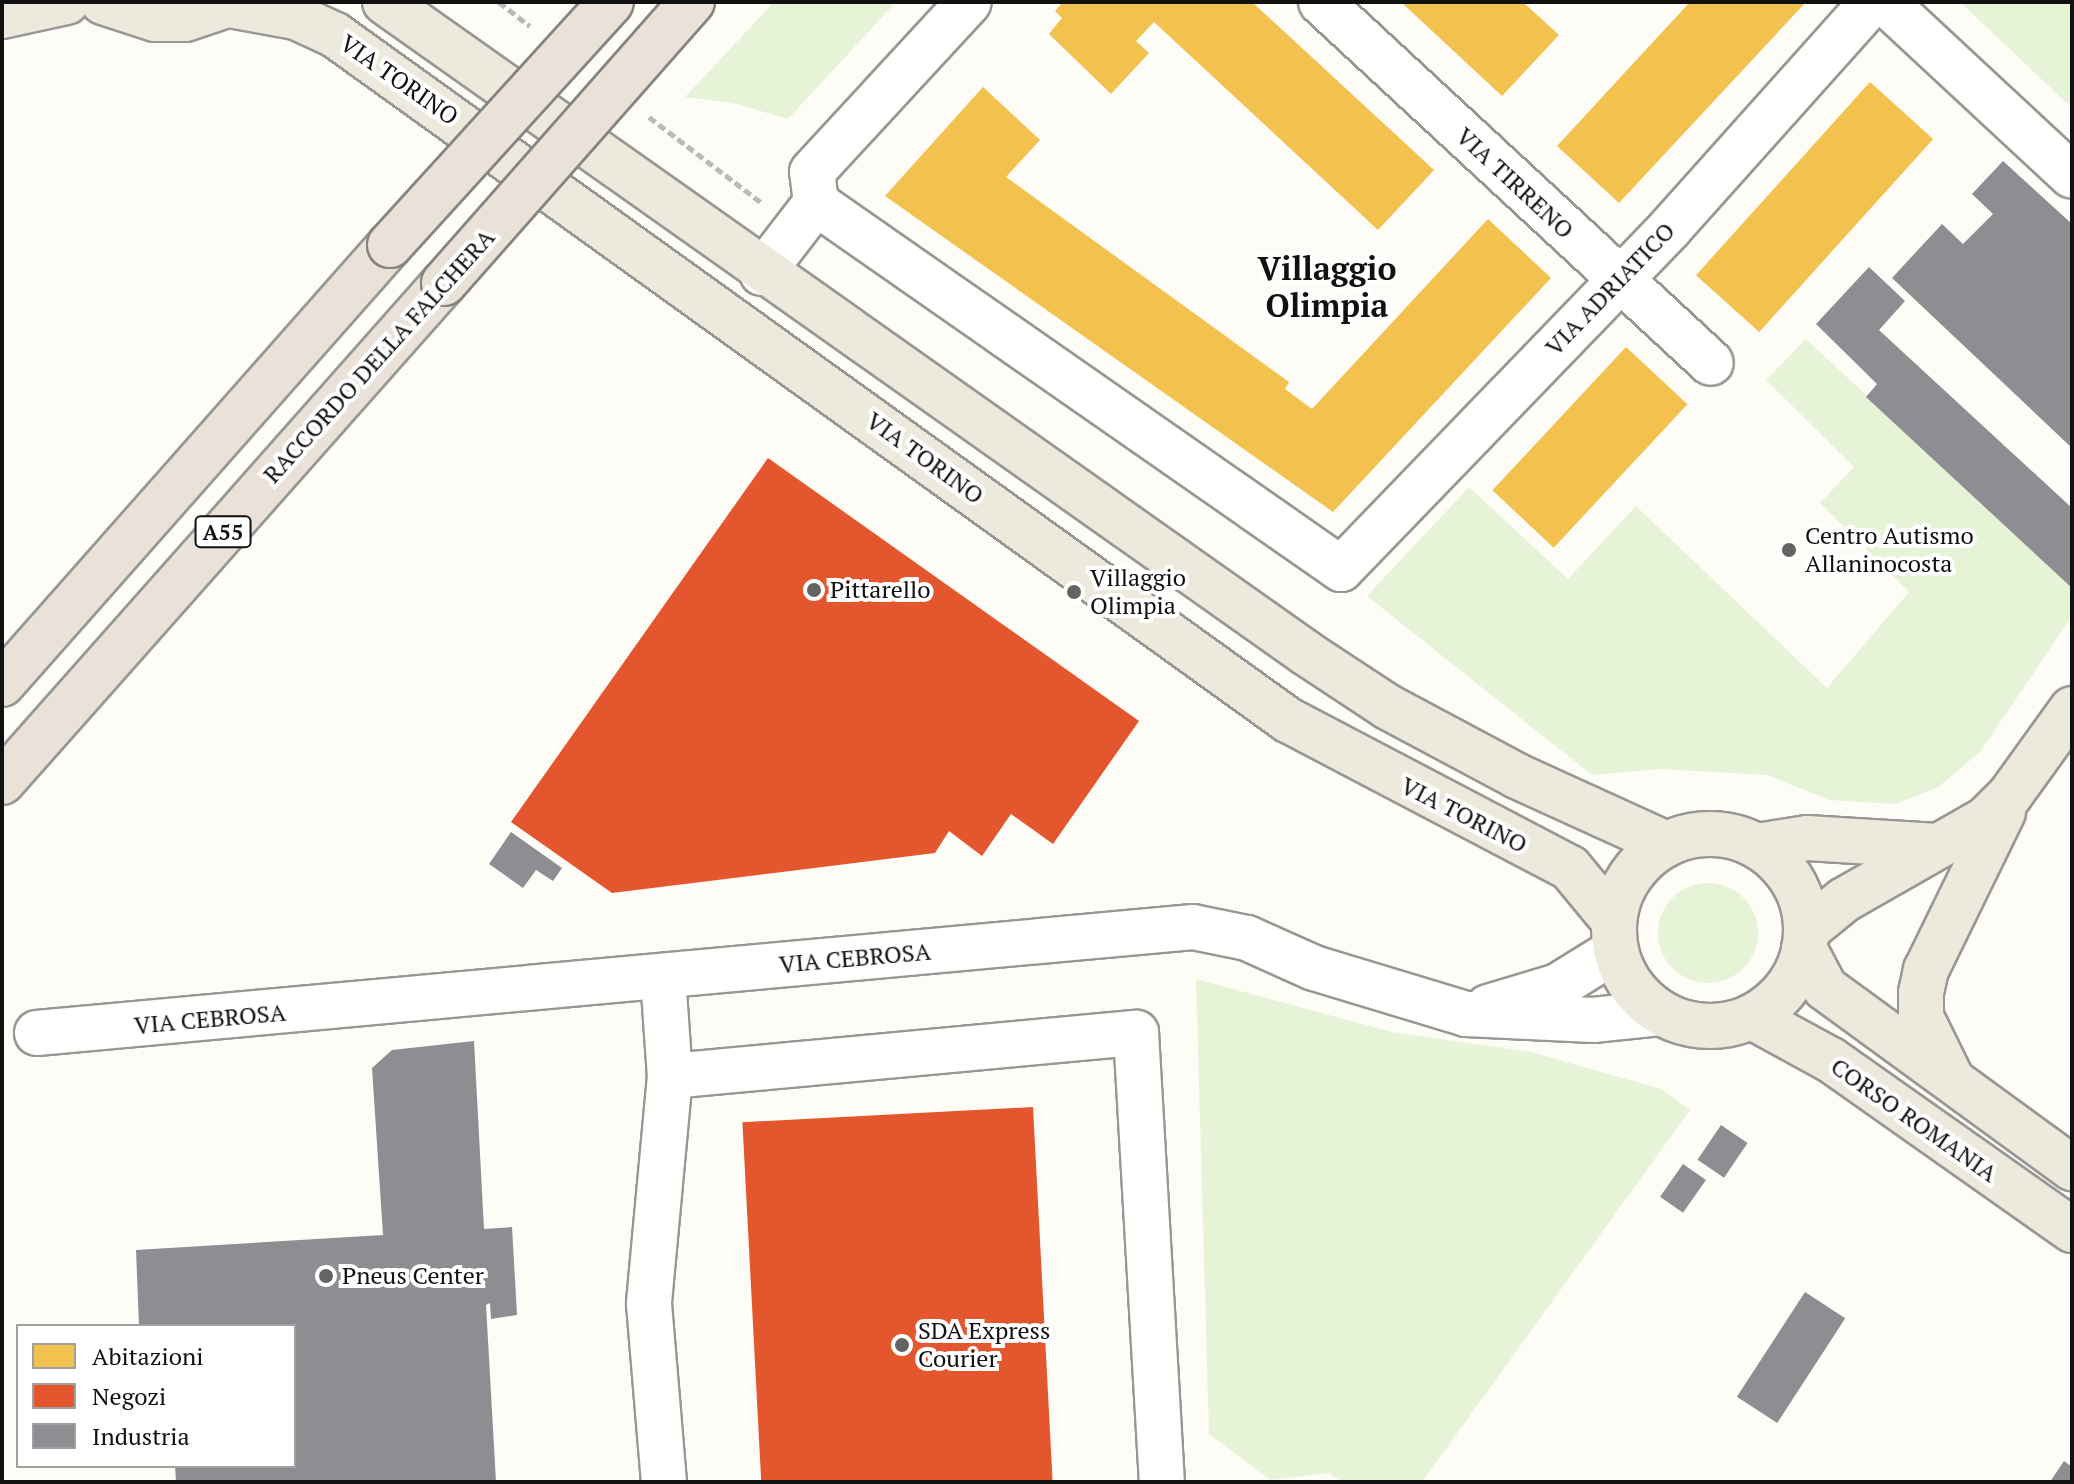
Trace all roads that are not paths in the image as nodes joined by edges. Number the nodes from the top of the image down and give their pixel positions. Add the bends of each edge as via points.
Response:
1 (67, 2) edge
2 (103, 2) edge
3 (385, 2) edge
4 (611, 2) edge
5 (692, 2) edge
6 (969, 2) edge
7 (1321, 2) edge
8 (1872, 2) edge
9 (1885, 2) edge
10 (233, 4) edge
11 (2, 16) edge
12 (2072, 176) edge
13 (816, 203) junction
14 (762, 273) junction
15 (1617, 280) junction
16 (1711, 363) dead end
17 (2, 684) edge
18 (2072, 709) edge
19 (2, 782) edge
20 (2010, 795) junction
21 (1666, 844) junction
22 (1757, 846) junction
23 (1941, 846) junction
24 (1615, 936) junction
25 (1805, 940) junction
26 (663, 977) junction
27 (1660, 1013) junction
28 (1466, 1014) junction
29 (1752, 1017) junction
30 (37, 1033) dead end
31 (670, 1076) junction
32 (1955, 1084) junction
33 (2072, 1168) edge
34 (2072, 1230) edge
35 (664, 1482) edge
36 (1162, 1482) edge

1 - 11 main road
2 - 10 main road via 155,19 185,19
3 - 14 main road
4 - 17 highway, A55, bridge
5 - 19 highway, RACCORDO DELLA FALCHERA / A55, bridge
6 - 13 street via 812,172
7 - 15 street, VIA TIRRENO
8 - 15 street, VIA ADRIATICO
9 - 12 street
10 - 24 main road, VIA TORINO via 296,17 335,35 1288,720 1570,868
13 - 14 street
13 - 15 street, VIA ADRIATICO via 1341,569
14 - 21 main road via 1388,707 1610,822
15 - 16 street, VIA TIRRENO
18 - 20 main road
20 - 23 main road via 1965,835
20 - 32 main road via 1926,970 1921,993 1921,1017
21 - 22 main road via 1710,835
21 - 24 main road via 1629,878
22 - 23 main road via 1807,838
22 - 25 main road via 1793,882
23 - 25 main road via 1844,900
24 - 27 main road via 1632,986
24 - 28 street via 1558,986
25 - 29 main road via 1793,979
25 - 32 main road via 1825,988
26 - 28 street, VIA CEBROSA via 1193,927 1247,938 1314,968
26 - 30 street, VIA CEBROSA
26 - 31 street
27 - 28 street, VIA CEBROSA via 1593,1020
27 - 29 main road via 1696,1025
29 - 34 main road, CORSO ROMANIA via 1831,1060
31 - 35 street via 649,1304
31 - 36 street via 1136,1033
32 - 33 main road

